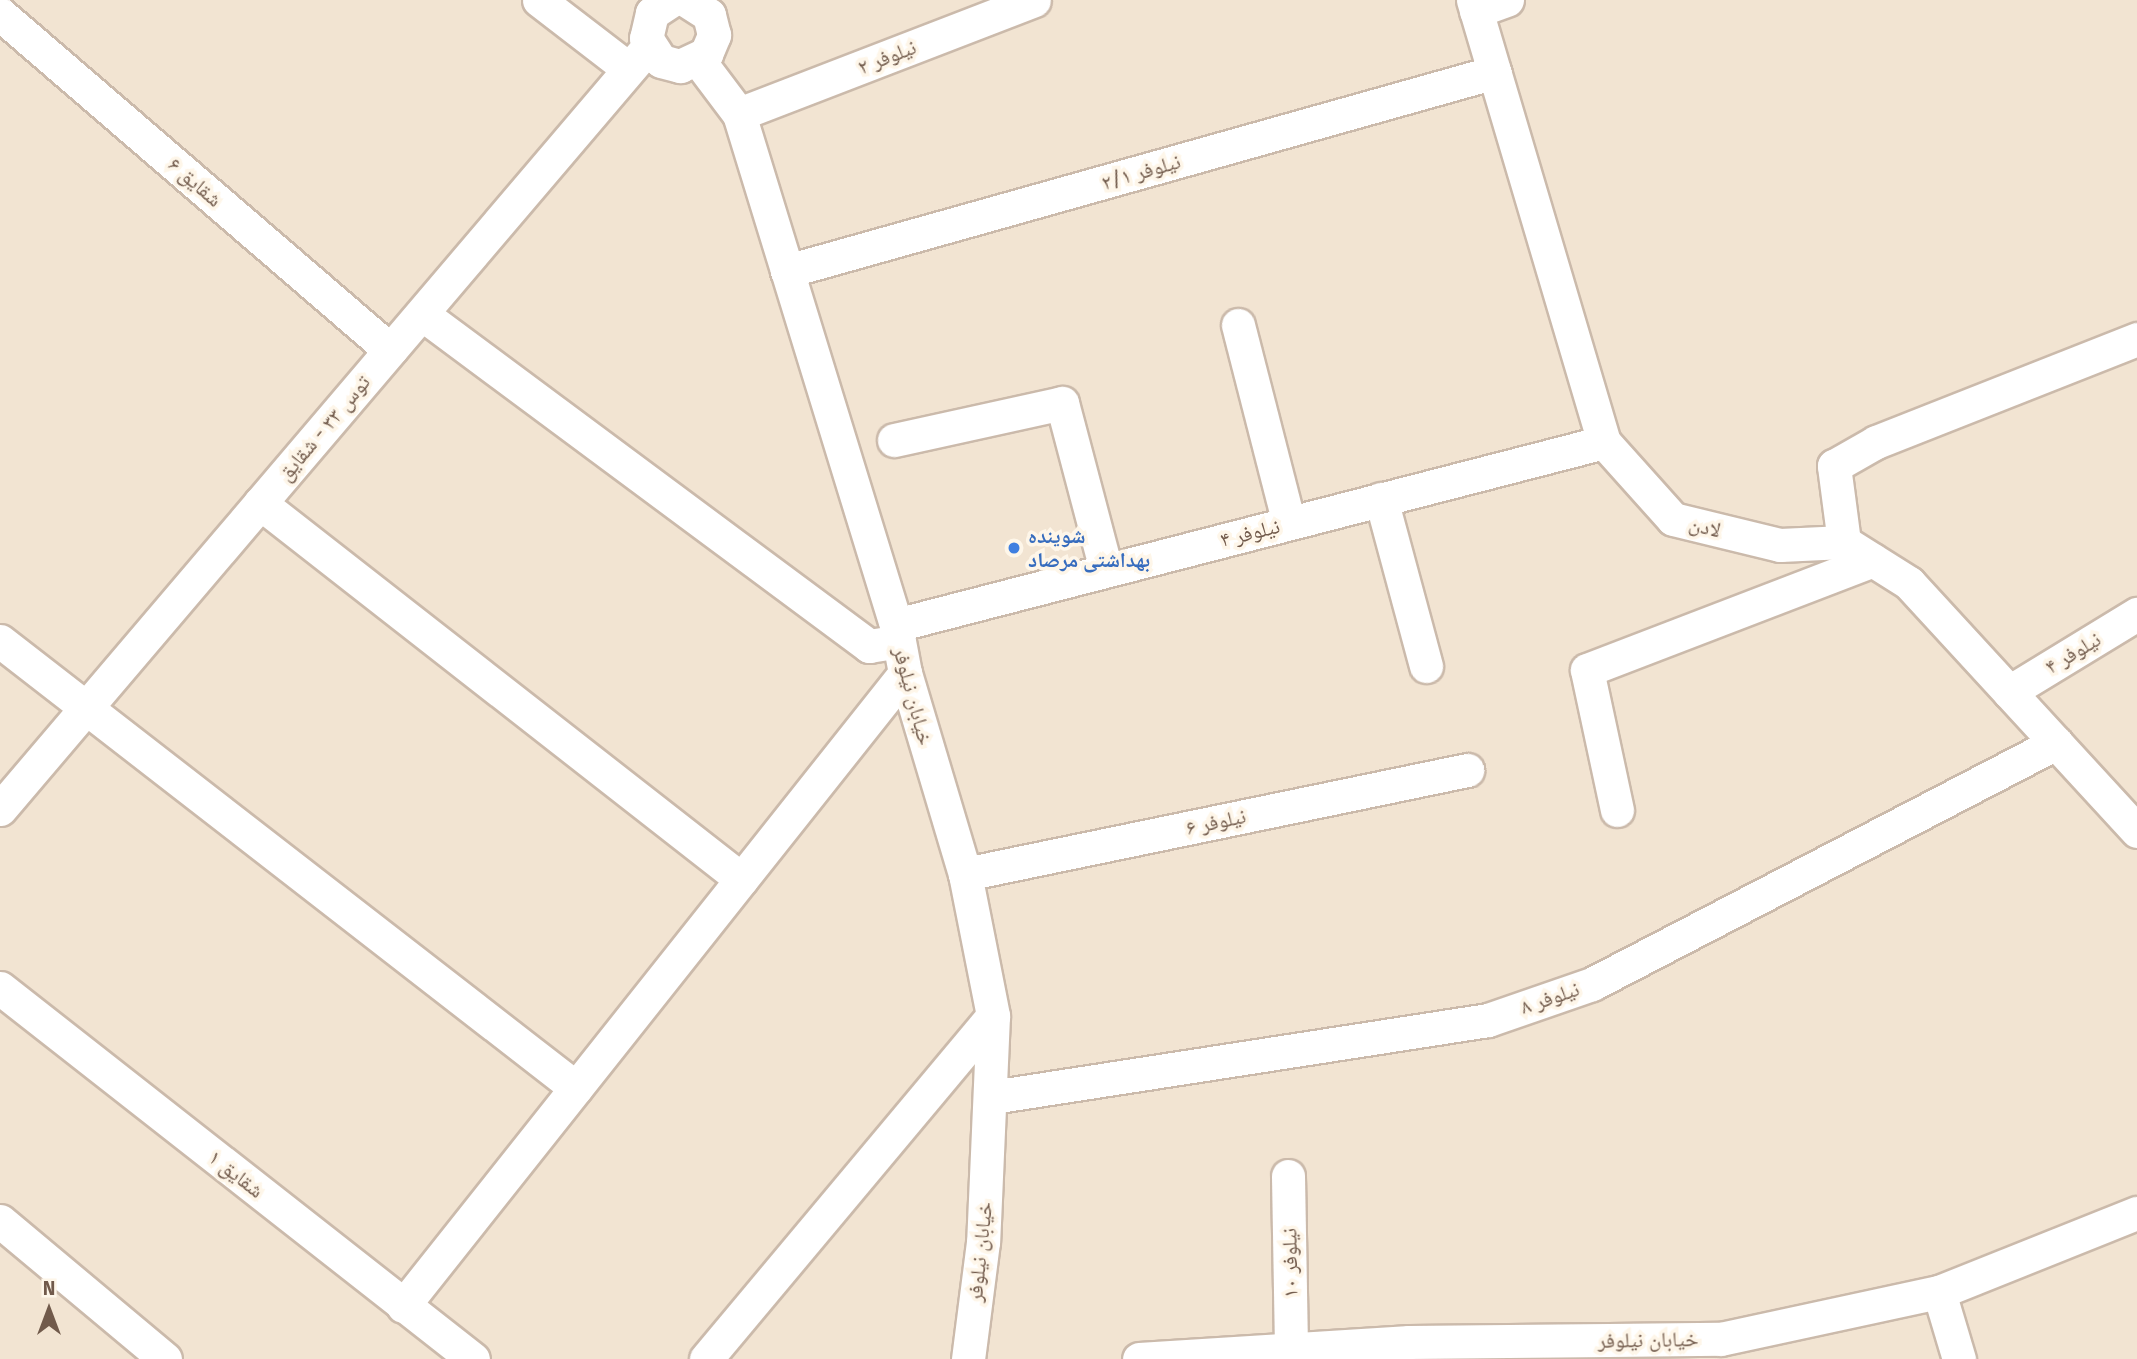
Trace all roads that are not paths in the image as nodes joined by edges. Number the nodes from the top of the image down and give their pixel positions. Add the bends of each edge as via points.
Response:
1 (539, 0) edge
2 (672, 0) edge
3 (686, 0) edge
4 (1034, 0) edge
5 (1507, 0) edge
6 (1475, 6) edge
7 (0, 15) edge
8 (639, 58) junction
9 (699, 61) junction
10 (1494, 72) junction
11 (739, 114) junction
12 (787, 271) junction
13 (422, 314) junction
14 (1238, 325) dead end
15 (2137, 339) edge
16 (390, 350) junction
17 (894, 440) dead end
18 (1604, 442) junction
19 (1381, 499) junction
20 (260, 503) junction
21 (1289, 523) junction
22 (1844, 542) junction
23 (1873, 560) junction
24 (1106, 570) junction
25 (2137, 614) edge
26 (0, 641) edge
27 (900, 646) junction
28 (1426, 666) dead end
29 (2009, 692) junction
30 (87, 707) junction
31 (2056, 743) junction
32 (1467, 770) dead end
33 (0, 809) edge
34 (1617, 810) dead end
35 (2137, 831) edge
36 (965, 874) junction
37 (741, 879) junction
38 (0, 988) edge
39 (993, 1016) junction
40 (576, 1088) junction
41 (992, 1097) junction
42 (1288, 1176) dead end
43 (2137, 1213) edge
44 (0, 1221) edge
45 (1939, 1292) junction
46 (403, 1306) junction
47 (1291, 1349) junction
48 (1724, 1349) edge
49 (1409, 1351) edge
50 (457, 1354) edge
51 (1199, 1357) edge
52 (165, 1359) edge
53 (706, 1359) edge
54 (968, 1359) edge
55 (1139, 1359) edge
56 (1959, 1359) edge

1 - 8 street
2 - 8 street via 652,13
3 - 9 street via 702,7 713,25 712,45
4 - 11 street, نیلوفر ۲
5 - 6 street
6 - 10 street, لادن
7 - 16 street, شقایق ۶
8 - 9 street via 670,65
8 - 13 street, توس ۳۳ - شقایق
9 - 11 street, خیابان نیلوفر
10 - 12 street, نیلوفر ۲/۱
10 - 18 street, لادن
11 - 12 street, خیابان نیلوفر
12 - 27 street, خیابان نیلوفر
13 - 16 street, توس ۳۳ - شقایق
13 - 27 street, نیلوفر ۴ via 869,646
14 - 21 street
15 - 22 street via 1876,442 1834,466
16 - 20 street, توس ۳۳ - شقایق
17 - 24 street via 1062,403
18 - 19 street, نیلوفر ۴
18 - 22 street, لادن via 1673,519 1780,545
19 - 21 street, نیلوفر ۴
19 - 28 street
20 - 30 street, توس ۳۳ - شقایق
20 - 37 street
21 - 24 street, نیلوفر ۴
22 - 23 street
23 - 29 street via 1909,583
23 - 34 street via 1587,670
24 - 27 street, نیلوفر ۴
25 - 29 street, نیلوفر ۴
26 - 30 street
27 - 36 street, خیابان نیلوفر
27 - 37 street
29 - 31 street
30 - 33 street, توس ۳۳ - شقایق
30 - 40 street
31 - 35 street
31 - 41 street, نیلوفر ۸ via 1592,984 1488,1020
32 - 36 street, نیلوفر ۶
36 - 39 street, خیابان نیلوفر
37 - 40 street
38 - 46 street, شقایق ۱
39 - 41 street, خیابان نیلوفر
39 - 53 street
40 - 46 street
41 - 54 street, خیابان نیلوفر via 983,1242
42 - 47 street, نیلوفر ۱۰
43 - 45 street, خیابان نیلوفر
44 - 52 street
45 - 48 street, خیابان نیلوفر
45 - 56 street
46 - 50 street, شقایق ۱
47 - 49 street, خیابان نیلوفر
47 - 51 street, خیابان نیلوفر
48 - 49 street, خیابان نیلوفر
51 - 55 street, خیابان نیلوفر

